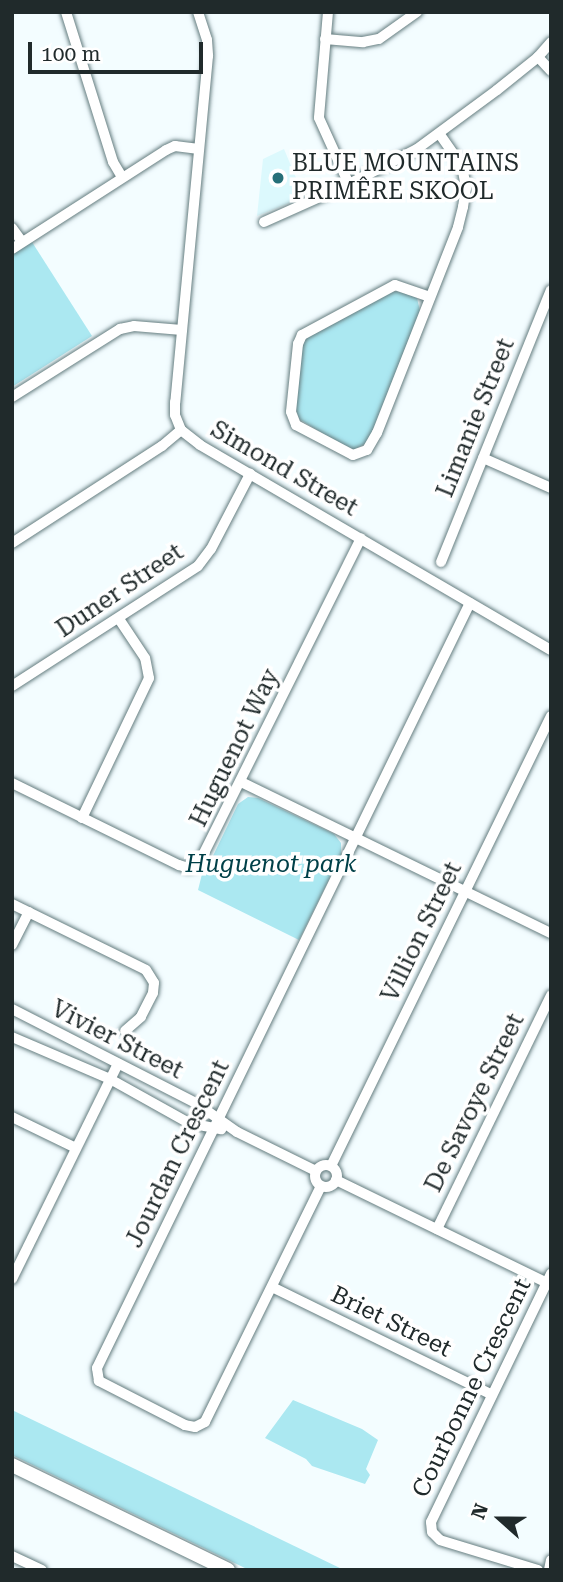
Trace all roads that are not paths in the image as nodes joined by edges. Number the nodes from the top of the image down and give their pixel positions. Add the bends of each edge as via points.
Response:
1 (66, 12) edge
2 (198, 12) edge
3 (328, 12) edge
4 (417, 12) edge
5 (325, 39) junction
6 (551, 42) edge
7 (538, 57) junction
8 (551, 71) edge
9 (440, 134) junction
10 (198, 149) junction
11 (122, 177) junction
12 (349, 184) junction
13 (264, 222) dead end
14 (12, 228) edge
15 (17, 246) edge
16 (551, 290) edge
17 (430, 297) junction
18 (182, 330) junction
19 (12, 397) edge
20 (181, 430) junction
21 (483, 458) junction
22 (250, 474) junction
23 (551, 488) edge
24 (361, 538) junction
25 (12, 542) edge
26 (441, 562) dead end
27 (470, 603) junction
28 (119, 619) junction
29 (551, 650) edge
30 (12, 686) edge
31 (551, 716) edge
32 (241, 782) junction
33 (12, 783) edge
34 (82, 818) junction
35 (355, 838) junction
36 (466, 891) junction
37 (12, 904) edge
38 (29, 912) junction
39 (551, 933) edge
40 (12, 945) edge
41 (551, 995) edge
42 (12, 1009) edge
43 (125, 1031) dead end
44 (12, 1037) edge
45 (118, 1064) junction
46 (110, 1079) junction
47 (12, 1117) edge
48 (216, 1123) junction
49 (76, 1148) junction
50 (331, 1166) junction
51 (316, 1171) junction
52 (336, 1180) junction
53 (321, 1186) junction
54 (437, 1229) junction
55 (12, 1279) edge
56 (549, 1281) edge
57 (272, 1287) junction
58 (492, 1395) junction
59 (12, 1465) edge
60 (12, 1556) edge
61 (551, 1560) edge
62 (33, 1568) edge
63 (228, 1570) edge
64 (538, 1570) edge
65 (549, 1570) edge

1 - 11 street via 113,162
2 - 10 street, Simond Street via 208,56
3 - 5 street
4 - 5 street via 379,40
5 - 12 street via 318,118
6 - 7 street
7 - 8 street
7 - 9 street
9 - 12 street
9 - 17 street via 462,166 466,188 458,227
10 - 11 street via 171,147
10 - 18 street, Simond Street
11 - 15 street
12 - 13 street
14 - 15 street
16 - 21 street, Limanie Street
17 - 17 street via 367,450 346,455 296,425 291,412 302,335 395,285
18 - 19 street via 120,329
18 - 20 street, Simond Street via 174,409
20 - 22 street, Simond Street
20 - 25 street
21 - 23 street
21 - 26 street, Limanie Street
22 - 24 street, Simond Street
22 - 28 street, Duner Street via 203,561
24 - 27 street, Simond Street
24 - 32 street, Huguenot Way
27 - 29 street, Simond Street
27 - 35 street, Jourdan Crescent
28 - 30 street, Duner Street
28 - 34 street via 145,658 149,678
31 - 36 street, Villion Street
32 - 34 street, Huguenot Way via 206,855 195,867 179,865
32 - 35 street
33 - 34 street, Huguenot Way
35 - 36 street
35 - 48 street, Jourdan Crescent
36 - 39 street
36 - 50 street, Villion Street
37 - 38 street
38 - 40 street
38 - 43 street via 132,961 150,976 154,986 149,1002
41 - 54 street, De Savoye Street
42 - 45 street, Vivier Street
44 - 46 street, Vivier Street
45 - 46 street
45 - 48 street, Vivier Street
46 - 48 street, Vivier Street via 189,1123
46 - 49 street
47 - 49 street
48 - 51 street, Vivier Street
48 - 57 street, Jourdan Crescent via 97,1368 99,1381 185,1425 200,1426
49 - 55 street
50 - 51 street
50 - 52 street via 337,1172
51 - 53 street
52 - 53 street via 333,1185
52 - 54 street
53 - 57 street, Jourdan Crescent
54 - 56 street
56 - 58 street, Courbonne Crescent
57 - 58 street, Briet Street
58 - 64 street, Courbonne Crescent via 430,1527 440,1540
59 - 63 street
60 - 62 street
61 - 65 street

